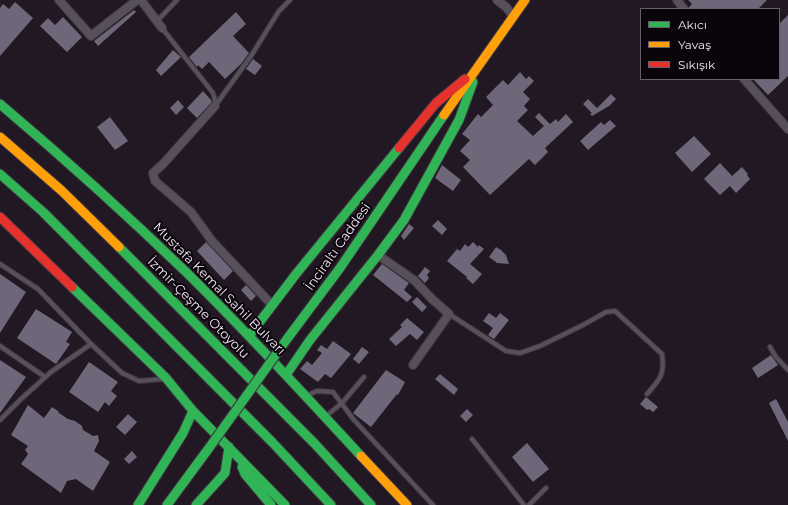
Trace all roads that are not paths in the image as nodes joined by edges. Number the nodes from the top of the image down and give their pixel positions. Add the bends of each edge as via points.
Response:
1 (59, 0) edge
2 (137, 0) edge
3 (141, 0) edge
4 (177, 0) edge
5 (290, 0) edge
6 (497, 0) edge
7 (525, 0) edge
8 (677, 0) edge
9 (683, 8) edge
10 (513, 16) junction
11 (156, 21) junction
12 (162, 28) joint
13 (478, 68) junction
14 (745, 80) edge
15 (0, 104) edge
16 (215, 106) junction
17 (788, 129) edge
18 (0, 137) edge
19 (0, 174) edge
20 (0, 217) edge
21 (378, 256) junction
22 (0, 264) edge
23 (272, 305) junction
24 (449, 314) junction
25 (249, 336) junction
26 (91, 344) junction
27 (0, 346) edge
28 (770, 348) dead end
29 (413, 365) dead end
30 (788, 370) edge
31 (286, 375) junction
32 (45, 377) junction
33 (364, 377) dead end
34 (166, 378) junction
35 (647, 394) dead end
36 (305, 396) junction
37 (342, 403) junction
38 (193, 411) junction
39 (325, 417) junction
40 (0, 420) edge
41 (472, 439) dead end
42 (229, 448) junction
43 (237, 455) junction
44 (225, 473) junction
45 (245, 474) junction
46 (546, 488) dead end
47 (138, 505) edge
48 (167, 505) edge
49 (196, 505) edge
50 (272, 505) edge
51 (285, 505) edge
52 (331, 505) edge
53 (371, 505) edge
54 (407, 505) edge
55 (433, 505) edge
56 (524, 505) edge
57 (529, 505) edge

1 - 2 street via 91,36
3 - 11 street
4 - 11 lane
5 - 16 lane via 279,11
6 - 10 street
7 - 10 main road, İnciraltı Caddesi
8 - 9 street
10 - 13 main road, İnciraltı Caddesi
11 - 12 street
12 - 16 lane via 213,93
13 - 21 main road via 459,120 404,220
13 - 23 main road via 436,103
13 - 48 main road, İnciraltı Caddesi, bridge via 340,268
14 - 17 street
15 - 25 main road, Mustafa Kemal Sahil Bulvarı via 132,221
16 - 23 street via 153,172 155,181 191,212 212,241
18 - 53 main road, İzmir-Çeşme Otoyolu via 62,191 177,305 315,444
19 - 52 main road via 43,212 273,443
20 - 34 main road
21 - 24 street via 414,280
21 - 31 main road via 310,340
22 - 26 lane via 38,288
23 - 25 main road
24 - 29 street
24 - 35 lane via 506,351 520,353 540,346 606,312 615,311 662,354 660,378
25 - 31 main road, Mustafa Kemal Sahil Bulvarı
26 - 32 lane
26 - 34 lane via 122,373 143,381
27 - 32 lane
28 - 30 lane
31 - 36 main road, Mustafa Kemal Sahil Bulvarı
32 - 40 lane
33 - 37 lane
34 - 38 main road
36 - 37 lane via 317,391 333,392
36 - 39 main road, Mustafa Kemal Sahil Bulvarı
37 - 39 lane
37 - 55 lane via 354,420
38 - 42 main road
38 - 47 main road via 183,433
39 - 54 main road, Mustafa Kemal Sahil Bulvarı
41 - 56 lane
42 - 43 main road
42 - 44 main road
43 - 45 main road
43 - 51 main road
44 - 45 main road
44 - 49 main road
45 - 50 main road
46 - 57 lane

